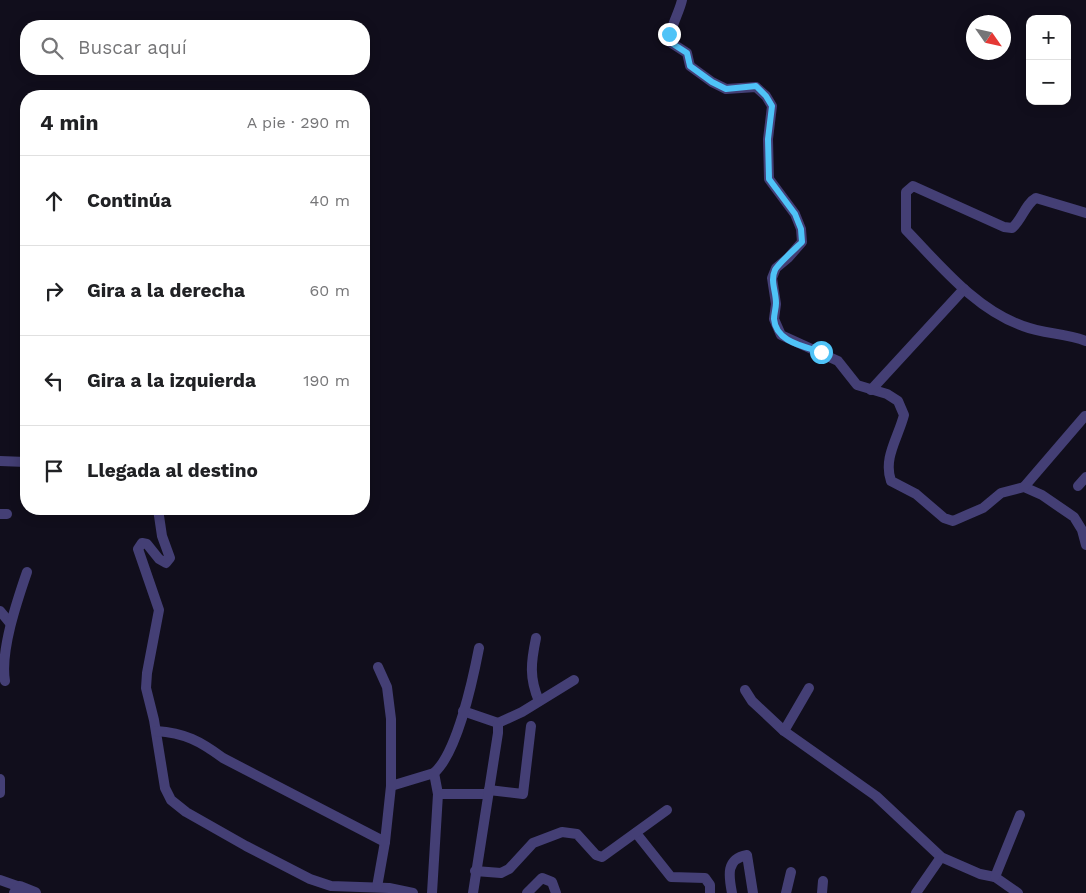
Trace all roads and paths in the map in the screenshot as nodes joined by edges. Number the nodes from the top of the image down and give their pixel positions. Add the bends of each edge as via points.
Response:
1 (682, 0) edge
2 (1086, 213) edge
3 (964, 289) junction
4 (1086, 341) edge
5 (871, 390) junction
6 (1085, 416) edge
7 (0, 461) edge
8 (20, 462) edge
9 (1086, 477) edge
10 (1024, 486) junction
11 (1078, 486) dead end
12 (159, 515) edge
13 (1086, 545) edge
14 (26, 572) dead end
15 (0, 611) edge
16 (10, 623) junction
17 (4, 635) edge
18 (536, 638) dead end
19 (479, 648) dead end
20 (378, 667) dead end
21 (574, 680) dead end
22 (5, 681) dead end
23 (809, 688) dead end
24 (745, 690) dead end
25 (539, 701) junction
26 (463, 711) junction
27 (498, 723) junction
28 (531, 726) dead end
29 (156, 731) junction
30 (784, 731) junction
31 (434, 773) junction
32 (0, 779) edge
33 (391, 786) junction
34 (488, 792) junction
35 (0, 793) edge
36 (438, 794) junction
37 (667, 810) dead end
38 (1020, 815) dead end
39 (636, 833) junction
40 (385, 842) junction
41 (942, 857) junction
42 (475, 871) junction
43 (791, 872) dead end
44 (995, 878) junction
45 (0, 880) edge
46 (824, 882) dead end
47 (377, 887) junction
48 (18, 890) edge
49 (35, 893) edge
50 (413, 893) edge
51 (432, 893) edge
52 (472, 893) edge
53 (527, 893) edge
54 (556, 893) edge
55 (710, 893) edge
56 (732, 893) edge
57 (753, 893) edge
58 (786, 893) edge
59 (822, 893) edge
60 (916, 893) edge
61 (1018, 893) edge

1 - 5 street via 669,34 670,42 687,53 690,66 726,89 756,86 772,106 768,139 769,179 795,214 802,242 776,268 772,278 776,304 774,319 781,336 838,361 857,385
2 - 3 street via 1036,198 1030,201 1019,222 1012,228 1004,227 913,186 908,188 906,230
3 - 4 street via 1004,318 1024,327
3 - 5 street
5 - 10 street via 898,401 904,415 888,461 891,481 916,494 944,518 953,521 970,516 1001,493
6 - 10 street
7 - 8 street
9 - 11 street
10 - 13 street via 1074,517
12 - 29 street via 170,558 166,563 159,559 147,544 142,543 138,549 159,610 146,688
14 - 16 street
15 - 16 street
16 - 17 street
17 - 22 street
18 - 25 street via 530,664 532,686
19 - 26 street
20 - 33 street via 387,687 391,719
21 - 25 street
23 - 30 street
24 - 30 street via 752,701
25 - 27 street
26 - 27 street
26 - 31 street via 442,766
27 - 34 street
28 - 34 street via 523,794
29 - 40 street via 174,732 200,741 223,758
29 - 47 street via 164,788 171,800 186,812 310,879 331,886
30 - 41 street via 876,796
31 - 33 street
31 - 36 street
32 - 35 street
33 - 40 street
34 - 36 street
34 - 42 street
36 - 51 street
37 - 39 street
38 - 44 street
39 - 42 street via 602,857 577,834 562,832 533,842 509,869 501,873
39 - 55 street via 671,877 706,878
40 - 47 street
41 - 44 street
41 - 60 street
42 - 52 street
43 - 58 street
44 - 61 street
45 - 48 street
46 - 59 street
47 - 50 street
48 - 49 street
53 - 54 street via 542,878 552,882
56 - 57 street via 728,872 747,855

